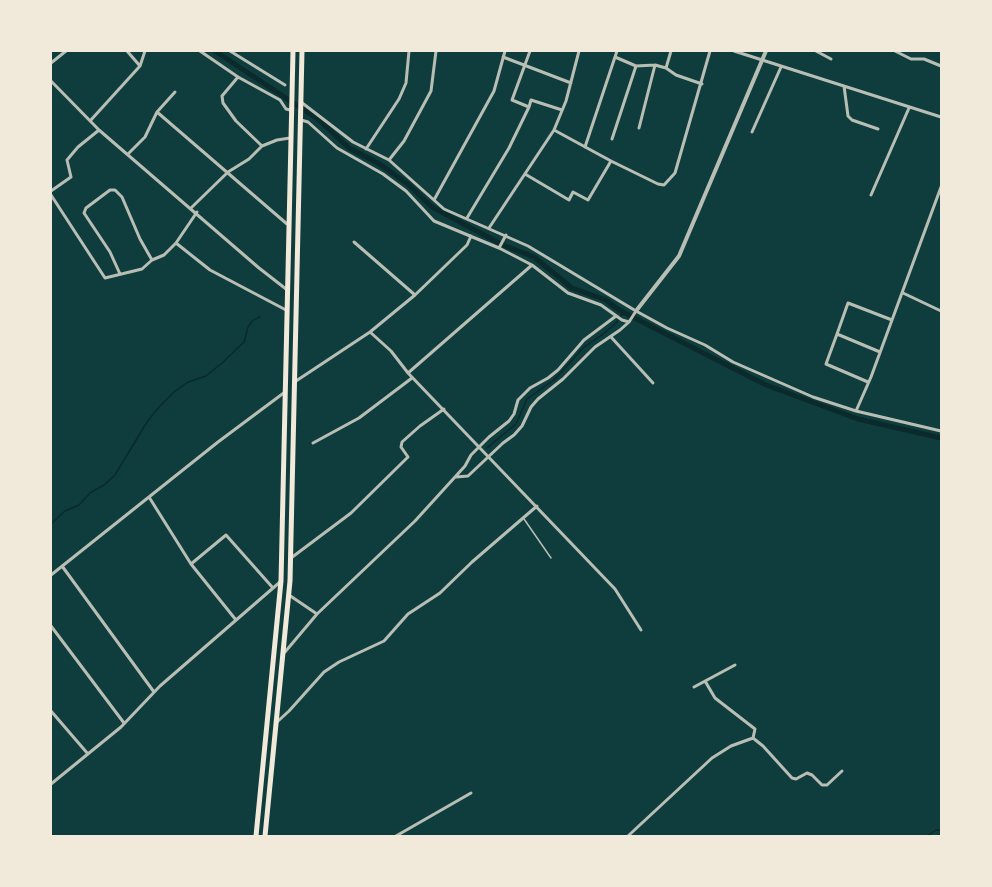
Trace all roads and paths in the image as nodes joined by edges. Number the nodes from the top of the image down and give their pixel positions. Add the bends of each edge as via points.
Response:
1 (66, 51) edge
2 (127, 51) edge
3 (145, 51) edge
4 (200, 51) edge
5 (230, 51) edge
6 (293, 51) edge
7 (302, 51) edge
8 (409, 51) edge
9 (436, 51) edge
10 (505, 51) edge
11 (530, 51) edge
12 (579, 51) edge
13 (617, 51) edge
14 (671, 51) edge
15 (710, 51) edge
16 (734, 51) edge
17 (766, 51) edge
18 (816, 51) edge
19 (895, 51) edge
20 (920, 51) edge
21 (503, 57) junction
22 (615, 57) junction
23 (918, 58) junction
24 (831, 59) dead end
25 (762, 61) junction
26 (51, 63) edge
27 (655, 65) junction
28 (140, 66) junction
29 (525, 66) junction
30 (636, 66) junction
31 (941, 66) edge
32 (781, 67) junction
33 (666, 68) junction
34 (238, 76) junction
35 (51, 81) edge
36 (571, 83) junction
37 (702, 84) junction
38 (285, 85) dead end
39 (844, 86) junction
40 (175, 92) dead end
41 (301, 102) junction
42 (529, 107) junction
43 (909, 108) junction
44 (291, 109) junction
45 (562, 111) junction
46 (157, 112) junction
47 (941, 117) edge
48 (301, 118) junction
49 (90, 121) junction
50 (639, 128) dead end
51 (878, 129) dead end
52 (99, 130) junction
53 (554, 130) junction
54 (752, 132) dead end
55 (292, 138) junction
56 (612, 139) dead end
57 (262, 146) junction
58 (585, 147) junction
59 (366, 149) junction
60 (128, 154) junction
61 (389, 160) junction
62 (611, 161) junction
63 (228, 172) junction
64 (525, 174) junction
65 (941, 187) edge
66 (51, 193) edge
67 (872, 195) dead end
68 (434, 200) junction
69 (936, 201) junction
70 (941, 203) edge
71 (191, 208) junction
72 (197, 212) junction
73 (467, 218) junction
74 (289, 225) junction
75 (489, 228) junction
76 (506, 235) junction
77 (471, 236) junction
78 (354, 242) dead end
79 (176, 243) junction
80 (500, 247) junction
81 (152, 260) junction
82 (532, 265) junction
83 (120, 274) junction
84 (288, 290) junction
85 (903, 293) junction
86 (415, 295) junction
87 (288, 310) junction
88 (941, 311) edge
89 (635, 312) junction
90 (617, 316) junction
91 (892, 320) junction
92 (629, 321) junction
93 (370, 332) junction
94 (837, 334) junction
95 (611, 337) junction
96 (880, 352) junction
97 (408, 373) junction
98 (412, 378) junction
99 (296, 381) junction
100 (653, 382) dead end
101 (868, 382) junction
102 (286, 391) junction
103 (444, 409) junction
104 (856, 411) junction
105 (941, 431) edge
106 (313, 443) dead end
107 (480, 446) junction
108 (489, 456) junction
109 (456, 477) junction
110 (148, 497) junction
111 (537, 506) junction
112 (523, 518) junction
113 (291, 558) junction
114 (551, 558) dead end
115 (191, 564) junction
116 (62, 566) junction
117 (51, 575) edge
118 (281, 581) junction
119 (273, 588) junction
120 (289, 595) junction
121 (317, 614) junction
122 (236, 620) junction
123 (51, 626) edge
124 (641, 630) dead end
125 (284, 654) junction
126 (735, 665) dead end
127 (705, 681) junction
128 (694, 687) dead end
129 (154, 692) junction
130 (51, 711) edge
131 (277, 722) junction
132 (124, 723) junction
133 (753, 738) junction
134 (88, 754) junction
135 (842, 771) dead end
136 (51, 784) edge
137 (471, 793) dead end
138 (256, 836) edge
139 (265, 836) edge
140 (396, 836) edge
141 (628, 836) edge

1 - 26 street
2 - 28 street
3 - 28 street
4 - 34 street
5 - 38 street
6 - 44 main road
7 - 41 main road
8 - 59 street via 406,83 399,99
9 - 61 street via 431,91
10 - 21 street
11 - 29 street
12 - 36 street
13 - 22 street
14 - 33 street
15 - 37 street
16 - 25 street
17 - 25 street
18 - 24 street
19 - 23 street
20 - 23 street
21 - 29 street
21 - 68 street via 494,91
22 - 30 street
22 - 58 street
23 - 31 street
25 - 32 street
25 - 89 street via 679,256
27 - 30 street
27 - 33 street
27 - 50 street
28 - 49 street
29 - 36 street
29 - 42 street via 512,100
30 - 56 street
32 - 39 street
32 - 54 street
33 - 37 street
34 - 44 street
34 - 57 street via 222,96 223,103
35 - 49 street
36 - 45 street
37 - 62 street via 675,173 669,181 658,184
39 - 43 street
39 - 51 street via 848,116
40 - 46 street
41 - 48 main road
41 - 59 street
42 - 45 street via 531,100
42 - 73 street
43 - 47 street
43 - 67 street
44 - 55 main road
45 - 53 street
46 - 60 street via 145,137
46 - 63 street
48 - 77 street via 337,148 406,191 434,221
48 - 99 main road
49 - 52 street
52 - 60 street
52 - 66 street via 67,160 70,177
53 - 58 street
53 - 64 street
55 - 57 street
55 - 74 main road
57 - 63 street
58 - 62 street
59 - 61 street
60 - 71 street
61 - 68 street
62 - 64 street via 588,200 573,192 569,200
63 - 71 street
63 - 74 street
64 - 75 street
65 - 69 street
66 - 83 street via 105,278
68 - 73 street
69 - 70 street
69 - 85 street
71 - 72 street
72 - 79 street
72 - 84 street
73 - 75 street
74 - 84 main road
75 - 76 street
76 - 80 street
76 - 89 street
77 - 80 street
77 - 86 street via 467,245
78 - 86 street
79 - 81 street
79 - 87 street via 210,270
80 - 82 street
81 - 83 street via 142,269
81 - 83 street via 122,197 110,190 84,213
82 - 90 street via 568,293 601,304
82 - 97 street
84 - 87 main road
85 - 88 street
85 - 91 street
86 - 93 street
87 - 102 main road
89 - 92 street
89 - 104 street via 764,377
90 - 92 street
90 - 107 street via 584,340 558,370 530,388 518,400 509,421
91 - 94 street via 848,303
91 - 96 street
92 - 95 street
93 - 97 street
93 - 99 street
94 - 96 street
94 - 101 street via 826,364
95 - 100 street
95 - 108 street via 538,399 522,426
96 - 101 street
97 - 98 street
98 - 103 street
98 - 106 street via 359,418
99 - 113 main road
101 - 104 street
102 - 110 street
102 - 118 main road
103 - 107 street
103 - 113 street via 402,442 408,457 359,506
104 - 105 street
107 - 108 street
107 - 109 street
108 - 109 street via 468,476
108 - 111 street
109 - 121 street
110 - 115 street
110 - 116 street
111 - 112 street
111 - 124 street via 615,589
112 - 114 lane
112 - 131 street via 440,593 408,614 384,640 324,672
113 - 120 main road
115 - 119 street via 226,535
115 - 122 street
116 - 117 street
116 - 129 street
118 - 119 street
118 - 138 main road
119 - 122 street
120 - 121 street
120 - 125 main road
121 - 125 street
122 - 129 street
123 - 132 street
125 - 131 main road
126 - 127 street
127 - 128 street
127 - 133 street via 715,698 755,729
129 - 132 street
130 - 134 street
131 - 139 main road
132 - 134 street
133 - 135 street via 792,778 807,773 827,785
133 - 141 street via 712,758
134 - 136 street
137 - 140 street

